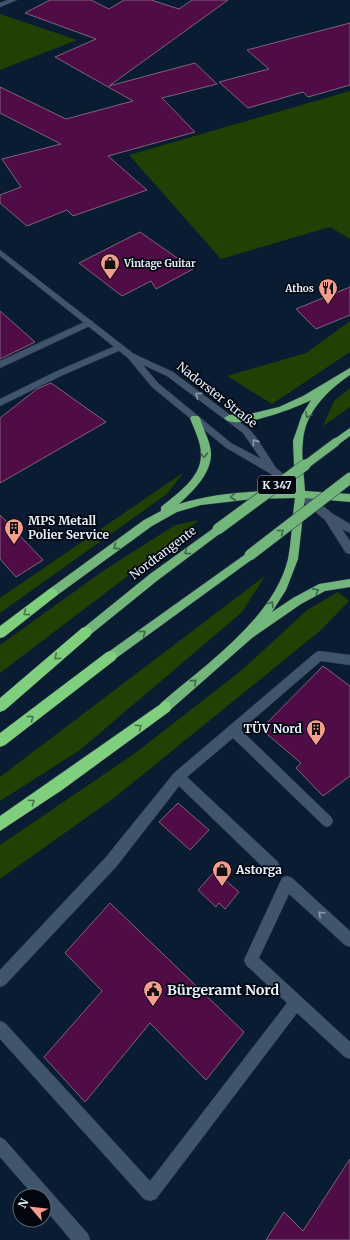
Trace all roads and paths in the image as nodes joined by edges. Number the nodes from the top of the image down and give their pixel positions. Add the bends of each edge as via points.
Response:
1 (14, 0) edge
2 (0, 5) edge
3 (0, 252) edge
4 (89, 323) junction
5 (120, 347) junction
6 (131, 356) junction
7 (0, 364) edge
8 (350, 371) edge
9 (331, 384) junction
10 (0, 403) edge
11 (195, 418) junction
12 (229, 418) junction
13 (350, 432) edge
14 (274, 471) junction
15 (350, 478) edge
16 (300, 494) junction
17 (350, 498) edge
18 (329, 517) junction
19 (148, 524) junction
20 (350, 529) edge
21 (350, 550) edge
22 (350, 584) edge
23 (52, 593) joint
24 (86, 632) joint
25 (0, 633) edge
26 (248, 635) junction
27 (111, 656) joint
28 (350, 660) edge
29 (0, 706) edge
30 (165, 707) joint
31 (233, 730) junction
32 (0, 741) edge
33 (178, 777) junction
34 (328, 821) dead end
35 (0, 824) edge
36 (273, 867) dead end
37 (350, 940) edge
38 (0, 980) edge
39 (297, 1002) junction
40 (0, 1028) edge
41 (350, 1052) edge
42 (0, 1145) edge
43 (82, 1240) edge

1 - 2 street
3 - 4 street, Nadorster Straße
4 - 5 street, Nadorster Straße
4 - 7 street
5 - 6 street, Nadorster Straße
5 - 10 street
6 - 11 street, Nadorster Straße via 155,385
12 -> 6 street, Nadorster Straße via 170,374
8 - 9 highway, K 347
9 - 12 highway, K 347 via 297,404 273,413
9 -> 16 highway, K 347 via 316,399 300,432
11 - 14 street, Nadorster Straße via 228,445
11 -> 19 highway via 206,454 200,474 182,496
14 -> 12 street, Nadorster Straße via 253,439
13 -> 24 highway, Nordtangente / K 347, bridge via 154,577
14 - 16 street, Nadorster Straße
27 -> 15 highway, bridge via 250,555
16 - 17 highway, K 347
16 - 18 street, Nadorster Straße
16 -> 19 highway via 253,495 201,501 174,509
26 -> 16 highway via 281,590 293,560
18 - 20 street, Nadorster Straße
18 - 21 street, Nadorster Straße
19 -> 23 highway
26 -> 22 highway via 297,601 324,587
23 -> 25 highway
24 -> 29 highway, Nordtangente
30 -> 26 highway
32 -> 27 highway
28 - 31 street via 319,656
35 -> 30 highway
31 - 33 street
31 - 34 street
33 - 36 street
33 - 38 street via 111,862
37 -> 39 street via 287,883 251,960
39 - 40 street via 150,1192
39 - 41 street
42 - 43 street

